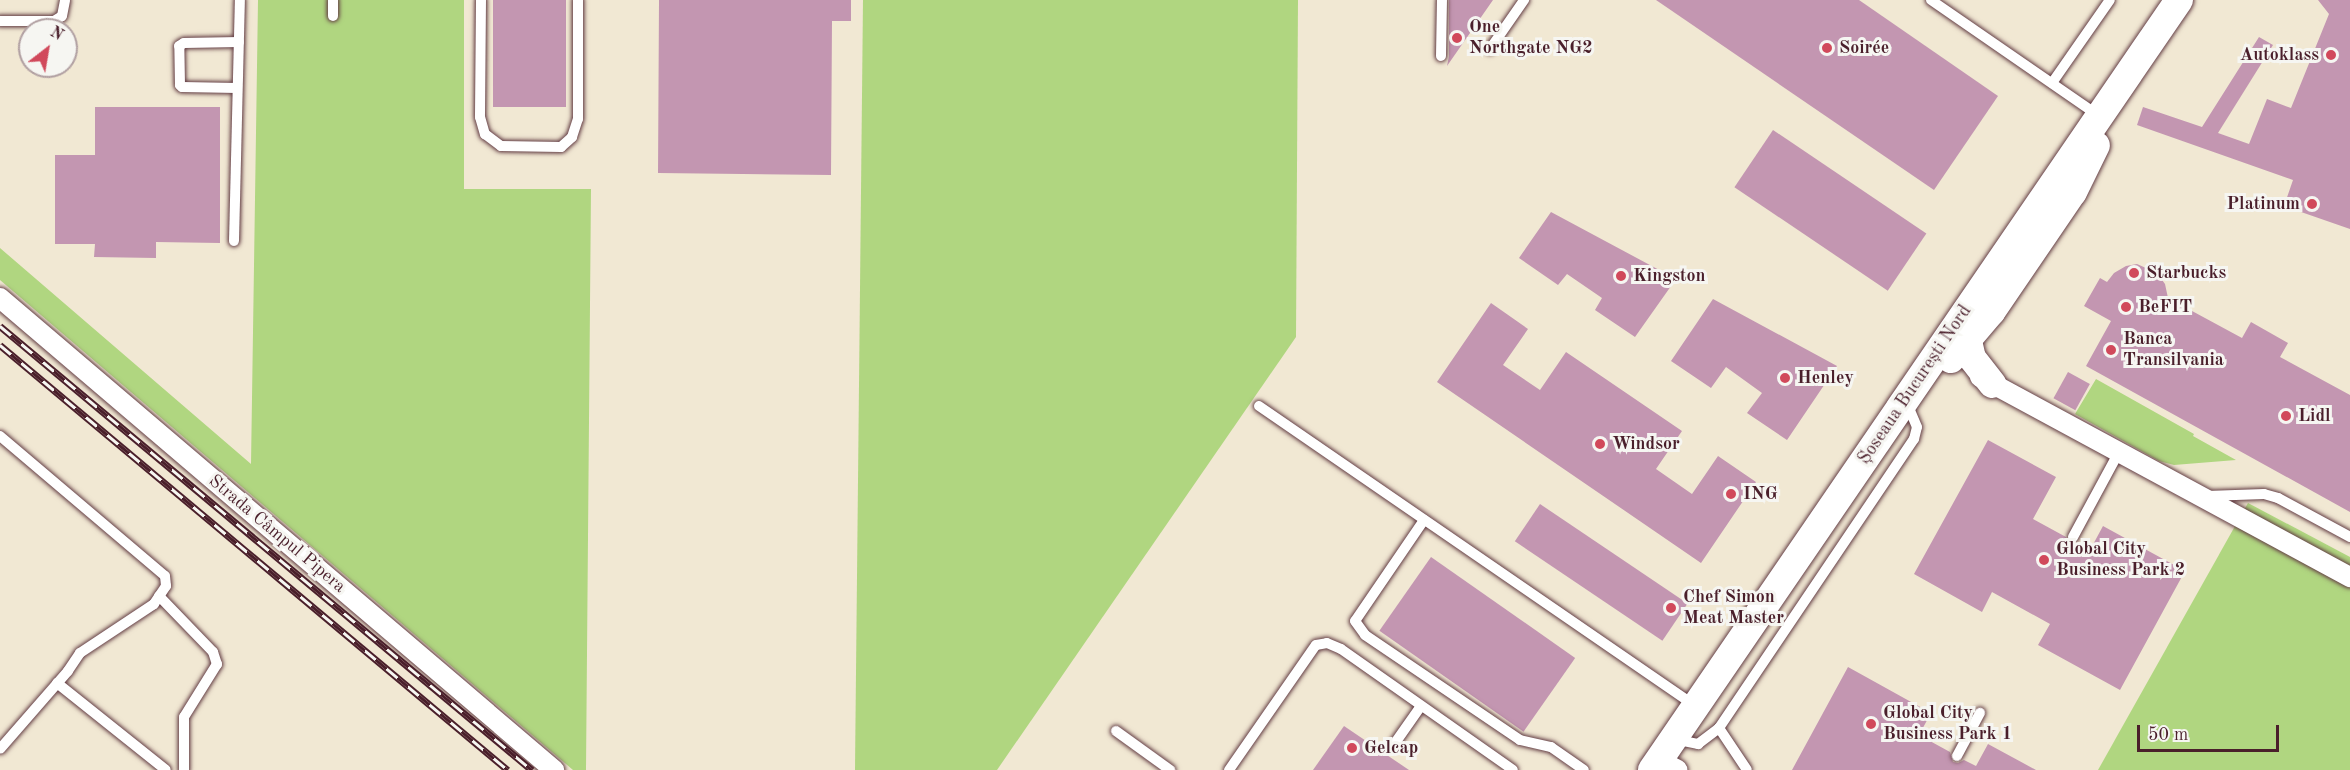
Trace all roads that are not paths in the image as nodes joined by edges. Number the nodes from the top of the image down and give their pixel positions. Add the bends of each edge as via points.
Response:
1 (65, 0) edge
2 (240, 0) edge
3 (333, 0) edge
4 (481, 0) edge
5 (578, 0) edge
6 (1442, 0) edge
7 (1524, 0) edge
8 (1931, 0) edge
9 (2110, 0) edge
10 (2179, 0) edge
11 (333, 16) dead end
12 (0, 21) edge
13 (239, 42) junction
14 (1490, 49) dead end
15 (1441, 56) dead end
16 (2052, 83) junction
17 (237, 88) junction
18 (2099, 116) junction
19 (234, 241) dead end
20 (1978, 292) junction
21 (0, 298) edge
22 (1968, 341) junction
23 (1935, 368) junction
24 (1992, 384) junction
25 (1905, 401) junction
26 (1259, 406) dead end
27 (0, 436) edge
28 (2119, 452) junction
29 (2201, 497) junction
30 (1424, 520) junction
31 (2073, 537) dead end
32 (2350, 537) edge
33 (2350, 577) edge
34 (159, 596) junction
35 (57, 683) junction
36 (1421, 706) junction
37 (1696, 706) junction
38 (1980, 713) dead end
39 (1719, 728) junction
40 (1116, 731) dead end
41 (1395, 743) dead end
42 (0, 749) edge
43 (1957, 756) dead end
44 (1666, 760) edge
45 (166, 770) edge
46 (184, 770) edge
47 (554, 770) edge
48 (1170, 770) edge
49 (1229, 770) edge
50 (1513, 770) edge
51 (1584, 770) edge
52 (1747, 770) edge

1 - 12 lane via 62,16 54,21
2 - 13 lane
3 - 11 lane
4 - 5 lane via 480,117 485,134 501,146 561,147 572,137 578,119
6 - 15 lane
7 - 14 lane
8 - 16 lane
9 - 16 lane
10 - 18 main road, Șoseaua București Nord
13 - 17 lane
13 - 17 lane via 179,46 182,87
16 - 18 lane
17 - 19 lane
18 - 20 main road, Șoseaua București Nord
18 - 22 main road via 2096,147 2078,183
20 - 22 main road via 1971,310
20 - 23 main road, Șoseaua București Nord
21 - 47 street, Strada Câmpul Pipera
22 - 23 main road
22 - 24 main road via 1975,364
23 - 24 street via 1965,369
23 - 25 main road, Șoseaua București Nord
24 - 28 street
25 - 37 main road, Șoseaua București Nord
25 - 39 lane via 1917,427 1914,439
26 - 30 lane
27 - 34 lane via 165,576 166,586
28 - 29 street
28 - 31 lane
29 - 32 lane via 2264,494
29 - 33 street
30 - 37 lane
30 - 51 lane via 1355,621 1365,635 1520,740 1551,747
34 - 35 lane via 132,620 80,653
34 - 46 lane via 213,652 216,664 184,717
35 - 42 lane
35 - 45 lane
36 - 41 lane
36 - 49 lane via 1341,650 1316,645
36 - 50 lane
37 - 44 main road, Șoseaua București Nord
38 - 43 lane
39 - 44 lane
39 - 52 lane
40 - 48 lane

